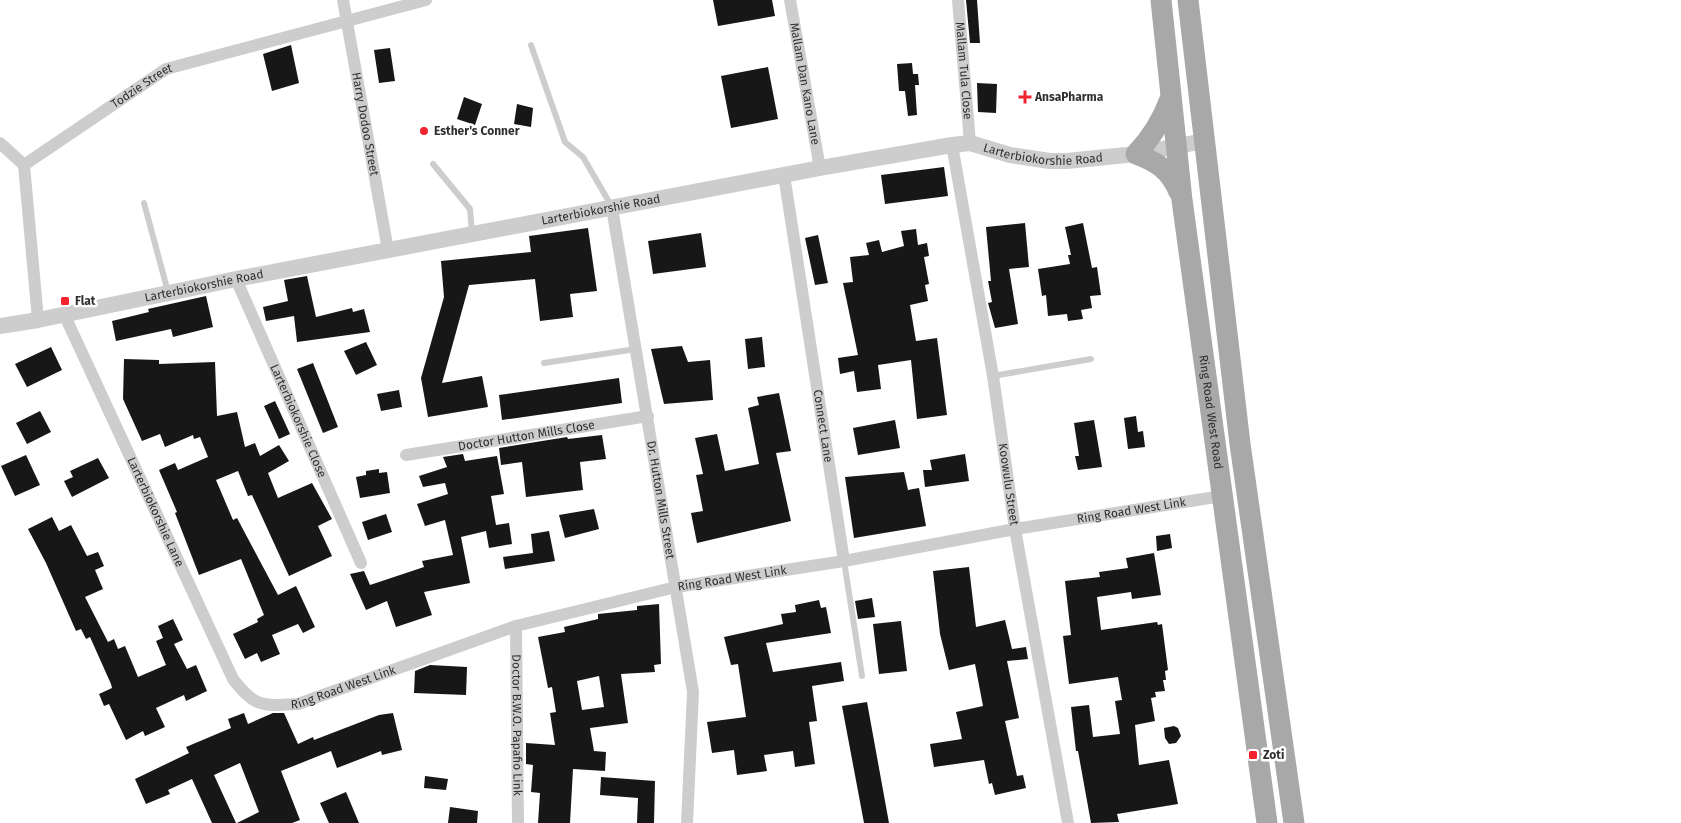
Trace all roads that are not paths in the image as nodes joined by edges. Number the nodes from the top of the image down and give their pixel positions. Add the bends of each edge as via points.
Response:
1 (343, 0) edge
2 (426, 0) edge
3 (790, 0) edge
4 (958, 0) edge
5 (1161, 0) edge
6 (1188, 0) edge
7 (346, 20) junction
8 (531, 45) dead end
9 (1170, 99) junction
10 (1204, 141) junction
11 (0, 143) edge
12 (970, 143) junction
13 (952, 146) junction
14 (1178, 148) junction
15 (1136, 154) junction
16 (433, 164) dead end
17 (24, 165) junction
18 (820, 168) junction
19 (784, 175) junction
20 (1182, 200) junction
21 (144, 203) dead end
22 (612, 208) junction
23 (473, 234) junction
24 (388, 250) junction
25 (236, 279) junction
26 (168, 292) junction
27 (1223, 298) junction
28 (64, 314) junction
29 (38, 320) junction
30 (0, 326) edge
31 (637, 349) junction
32 (1091, 359) dead end
33 (544, 363) dead end
34 (993, 376) junction
35 (648, 416) junction
36 (406, 455) dead end
37 (1222, 496) junction
38 (1015, 530) junction
39 (844, 561) junction
40 (361, 563) dead end
41 (676, 587) junction
42 (516, 626) junction
43 (862, 676) dead end
44 (254, 702) joint
45 (518, 823) edge
46 (687, 823) edge
47 (1068, 823) edge
48 (1268, 823) edge
49 (1294, 823) edge

1 - 7 street, Harry Dodoo Street
2 - 7 street, Todzie Street
3 - 18 street, Mallam Dan Kano Lane
4 - 12 street, Mallam Tula Close
5 - 9 main road, Ring Road West Road
6 - 10 main road, Ring Road West Road
7 - 17 street, Todzie Street via 166,69
7 - 24 street, Harry Dodoo Street
8 - 22 lane via 565,142 583,157
9 - 14 main road, Ring Road West Road
9 - 15 main road via 1151,138
10 - 14 street, Larterbiokorshie Road
10 - 27 main road, Ring Road West Road
11 - 17 street
12 - 13 street, Larterbiokorshie Road
12 - 15 street, Larterbiokorshie Road via 1010,155 1050,161
13 - 18 street, Larterbiokorshie Road
13 - 34 street, Koowulu Street
14 - 15 street, Larterbiokorshie Road
14 - 20 main road, Ring Road West Road
14 - 27 main road via 1200,200 1212,274
15 - 20 main road via 1157,162 1174,178
16 - 23 lane via 470,209
17 - 29 street
18 - 19 street, Larterbiokorshie Road
19 - 22 street, Larterbiokorshie Road
19 - 39 street, Connect Lane
20 - 37 main road, Ring Road West Road
21 - 26 lane
22 - 23 street, Larterbiokorshie Road
22 - 31 street, Dr. Hutton Mills Street
23 - 24 street, Larterbiokorshie Road
24 - 25 street, Larterbiokorshie Road
25 - 26 street, Larterbiokorshie Road
25 - 40 street, Larterbiokorshie Close
26 - 28 street, Larterbiokorshie Road
27 - 49 main road, Ring Road West Road via 1240,444
28 - 29 street, Larterbiokorshie Road
28 - 44 street, Larterbiokorshie Lane via 232,680
29 - 30 street, Larterbiokorshie Road
31 - 33 lane
31 - 35 street, Dr. Hutton Mills Street
32 - 34 lane
34 - 38 street, Koowulu Street
35 - 36 street, Doctor Hutton Mills Close
35 - 41 street, Dr. Hutton Mills Street
37 - 38 street, Ring Road West Link
37 - 48 main road, Ring Road West Road
38 - 39 street, Ring Road West Link
38 - 47 street, Koowulu Street
39 - 41 street, Ring Road West Link
39 - 43 lane, Connect Lane
41 - 42 street, Ring Road West Link
41 - 46 street, Dr. Hutton Mills Street via 693,692
42 - 44 street, Ring Road West Link via 298,704 265,706
42 - 45 street, Doctor B.W.O. Papafio Link

